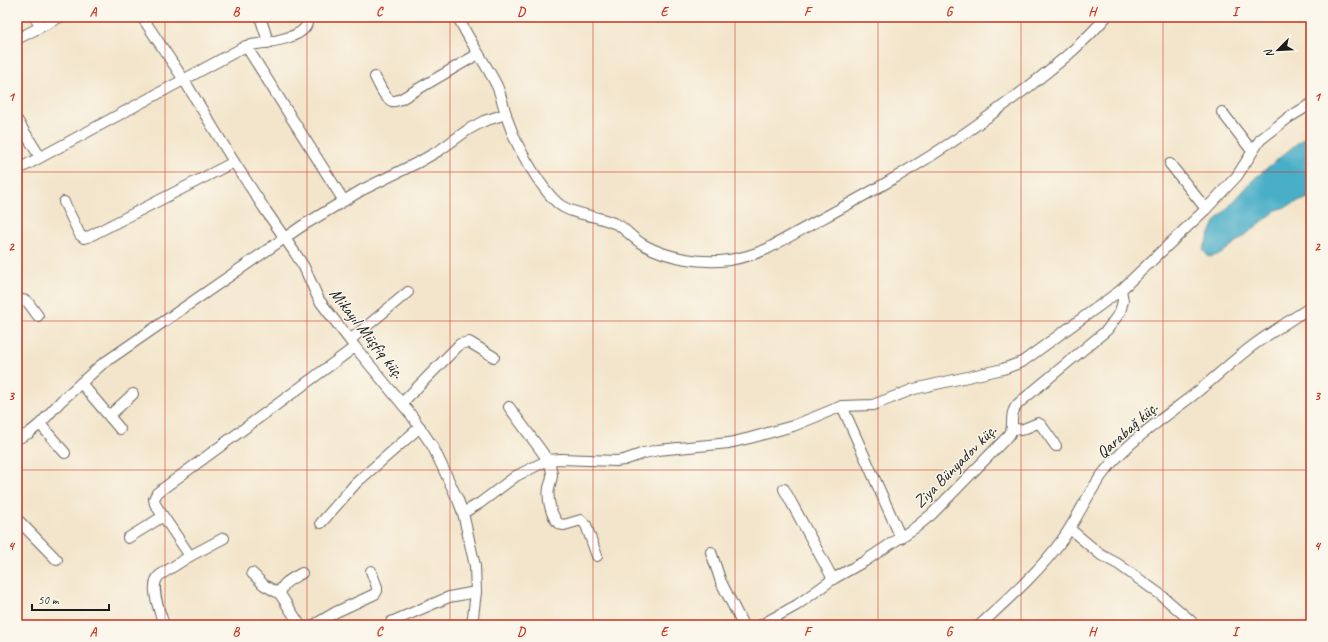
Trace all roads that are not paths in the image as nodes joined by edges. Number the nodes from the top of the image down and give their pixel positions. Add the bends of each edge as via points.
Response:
1 (35, 17) edge
2 (60, 17) edge
3 (142, 17) edge
4 (260, 17) edge
5 (306, 17) edge
6 (458, 17) edge
7 (1106, 17) edge
8 (40, 27) junction
9 (17, 39) edge
10 (268, 43) junction
11 (246, 46) junction
12 (478, 54) junction
13 (375, 77) dead end
14 (184, 80) junction
15 (1311, 104) edge
16 (1222, 112) dead end
17 (506, 114) junction
18 (17, 120) edge
19 (1252, 151) junction
20 (40, 157) junction
21 (234, 162) junction
22 (1170, 164) dead end
23 (17, 170) edge
24 (344, 201) junction
25 (64, 202) dead end
26 (1206, 210) junction
27 (285, 238) junction
28 (1121, 290) junction
29 (408, 292) dead end
30 (17, 304) edge
31 (1311, 307) edge
32 (38, 316) dead end
33 (353, 344) junction
34 (494, 357) dead end
35 (80, 383) junction
36 (133, 394) dead end
37 (402, 403) junction
38 (842, 406) junction
39 (509, 407) dead end
40 (109, 416) junction
41 (40, 424) junction
42 (420, 427) junction
43 (1013, 428) junction
44 (120, 429) dead end
45 (17, 439) edge
46 (1056, 446) dead end
47 (65, 453) dead end
48 (548, 460) junction
49 (784, 489) dead end
50 (463, 513) junction
51 (162, 517) junction
52 (17, 519) edge
53 (321, 523) dead end
54 (1070, 529) junction
55 (128, 538) dead end
56 (224, 538) dead end
57 (902, 538) junction
58 (711, 552) dead end
59 (190, 556) junction
60 (597, 556) dead end
61 (57, 560) dead end
62 (370, 571) dead end
63 (252, 573) dead end
64 (302, 573) dead end
65 (833, 580) junction
66 (476, 592) junction
67 (280, 594) junction
68 (391, 622) dead end
69 (164, 625) edge
70 (300, 625) edge
71 (314, 625) edge
72 (472, 625) edge
73 (743, 625) edge
74 (761, 625) edge
75 (980, 625) edge
76 (1194, 625) edge

1 - 8 street
2 - 8 street
3 - 14 street, Mikayıl Müşfiq küç.
4 - 10 street
5 - 10 street via 307,23 298,33
6 - 12 street
7 - 17 street via 1065,58 988,118 945,147 767,249 729,260 690,259 658,252 642,244 611,221 562,206 545,190 517,143
8 - 9 street
10 - 11 street
11 - 14 street
11 - 24 street
12 - 13 street via 394,102 384,93
12 - 17 street via 497,87
14 - 20 street
14 - 21 street, Mikayıl Müşfiq küç.
15 - 19 street via 1275,127
16 - 19 street
17 - 24 street via 469,129 429,156
18 - 20 street
19 - 26 street via 1237,176
20 - 23 street
21 - 25 street via 84,238 80,235
21 - 27 street, Mikayıl Müşfiq küç.
22 - 26 street
24 - 27 street
26 - 28 street
27 - 33 street, Mikayıl Müşfiq küç. via 304,267 319,300
27 - 35 street via 101,365
28 - 38 street via 1022,362 1003,370 914,389 873,404
28 - 43 street, Ziya Bünyadov küç. via 1123,301 1120,312 1107,330 1020,402 1012,416
29 - 33 street
30 - 32 street via 27,300
31 - 54 street, Qarabağ küç. via 1251,347 1216,378 1139,437 1094,486
33 - 37 street, Mikayıl Müşfiq küç.
33 - 51 street via 157,493 155,504
34 - 37 street via 469,342 460,344
35 - 40 street
35 - 41 street
36 - 40 street
37 - 42 street, Mikayıl Müşfiq küç.
38 - 48 street via 793,426 729,442 658,450 616,461
38 - 57 street
39 - 48 street
40 - 44 street
41 - 45 street
41 - 47 street
42 - 50 street, Mikayıl Müşfiq küç. via 433,447
42 - 53 street via 356,483
43 - 46 street via 1021,430 1038,423
43 - 57 street, Ziya Bünyadov küç. via 932,514
48 - 50 street via 516,476
48 - 60 street via 552,470 549,504 556,521 564,525 581,520 584,522
49 - 65 street
50 - 66 street, Mikayıl Müşfiq küç. via 475,566
51 - 55 street
51 - 59 street
52 - 61 street
54 - 75 street, Qarabağ küç. via 1049,557
54 - 76 street via 1101,555 1161,595
56 - 59 street
57 - 65 street, Ziya Bünyadov küç.
58 - 73 street via 721,582
59 - 69 street via 160,575 154,582
62 - 71 street via 377,587 375,594
63 - 67 street via 264,585
64 - 67 street via 288,581 281,588
65 - 74 street, Ziya Bünyadov küç. via 797,605
66 - 68 street via 449,597
66 - 72 street, Mikayıl Müşfiq küç.
67 - 70 street

